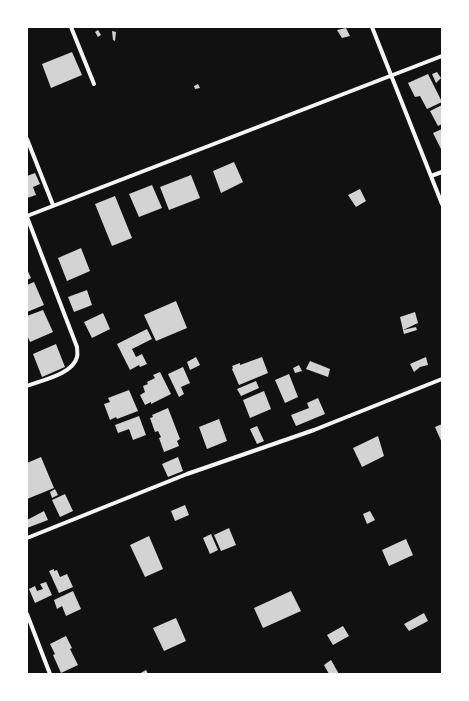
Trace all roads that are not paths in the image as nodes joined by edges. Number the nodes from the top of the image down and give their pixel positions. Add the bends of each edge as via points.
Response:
1 (71, 27) edge
2 (372, 27) edge
3 (442, 56) edge
4 (392, 75) junction
5 (94, 84) dead end
6 (27, 139) edge
7 (442, 172) edge
8 (431, 176) junction
9 (442, 204) edge
10 (53, 206) junction
11 (27, 216) edge
12 (442, 380) edge
13 (27, 386) edge
14 (27, 538) edge
15 (27, 614) edge
16 (50, 674) edge

1 - 5 street
2 - 4 street
3 - 4 street
4 - 8 street
4 - 10 street
6 - 10 street
7 - 8 street
8 - 9 street
10 - 11 street
11 - 13 street via 77,356 74,364 66,372
12 - 14 street via 314,430 187,474
15 - 16 street

